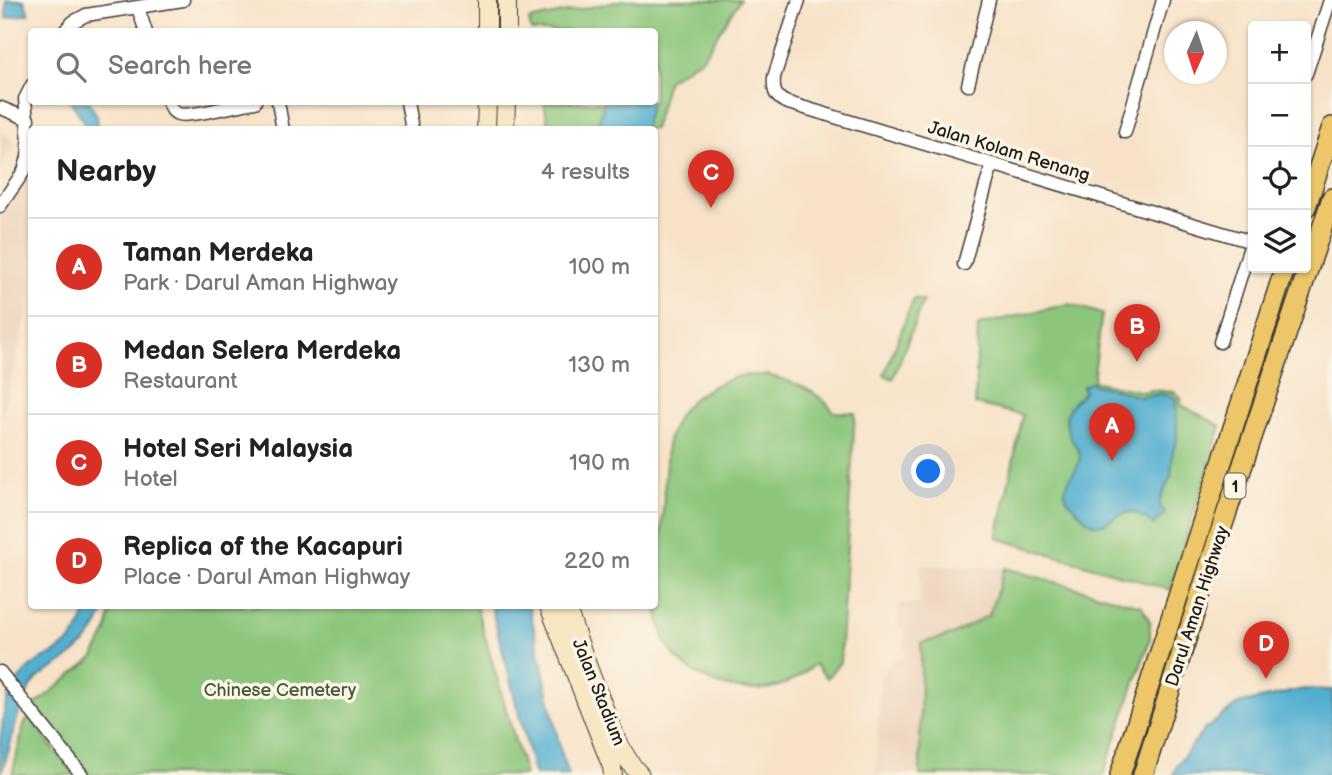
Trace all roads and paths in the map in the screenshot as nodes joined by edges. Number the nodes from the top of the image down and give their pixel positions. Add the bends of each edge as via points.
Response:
1 (183, 0) edge
2 (487, 0) edge
3 (508, 0) edge
4 (799, 0) edge
5 (989, 0) edge
6 (1163, 0) edge
7 (1330, 0) edge
8 (166, 1) edge
9 (138, 8) junction
10 (68, 28) edge
11 (145, 28) edge
12 (487, 28) edge
13 (507, 28) edge
14 (1311, 59) edge
15 (968, 85) dead end
16 (28, 93) edge
17 (25, 99) junction
18 (169, 105) edge
19 (239, 105) edge
20 (279, 105) edge
21 (408, 105) edge
22 (487, 105) edge
23 (506, 105) edge
24 (0, 108) edge
25 (28, 119) junction
26 (282, 126) edge
27 (411, 126) edge
28 (486, 126) edge
29 (505, 126) edge
30 (1332, 127) edge
31 (1125, 132) dead end
32 (992, 164) junction
33 (1311, 192) edge
34 (1332, 198) edge
35 (0, 206) edge
36 (1248, 238) edge
37 (1248, 252) edge
38 (964, 264) dead end
39 (1283, 273) edge
40 (1220, 342) dead end
41 (550, 609) edge
42 (567, 609) edge
43 (4, 676) edge
44 (82, 775) edge
45 (613, 775) edge
46 (640, 775) edge
47 (1120, 775) edge
48 (1143, 775) edge

1 - 8 street
2 - 12 main road
3 - 13 main road
4 - 32 street, Jalan Kolam Renang via 774,77 779,99
5 - 15 street
6 - 31 street
7 - 14 street
8 - 9 street
9 - 10 street via 86,15
9 - 11 street
16 - 17 street
17 - 24 street
17 - 25 street
18 - 19 street via 174,113 187,115
20 - 26 street
21 - 27 street
22 - 28 main road
23 - 29 main road
24 - 25 street
25 - 35 street via 24,171
30 - 33 main road
32 - 36 street, Jalan Kolam Renang
32 - 38 street
34 - 48 main road, Darul Aman Highway / 1
37 - 40 street
39 - 47 main road, Darul Aman Highway / 1
41 - 45 main road, Jalan Stadium
42 - 46 main road, Jalan Stadium via 608,719 627,761
43 - 44 street

